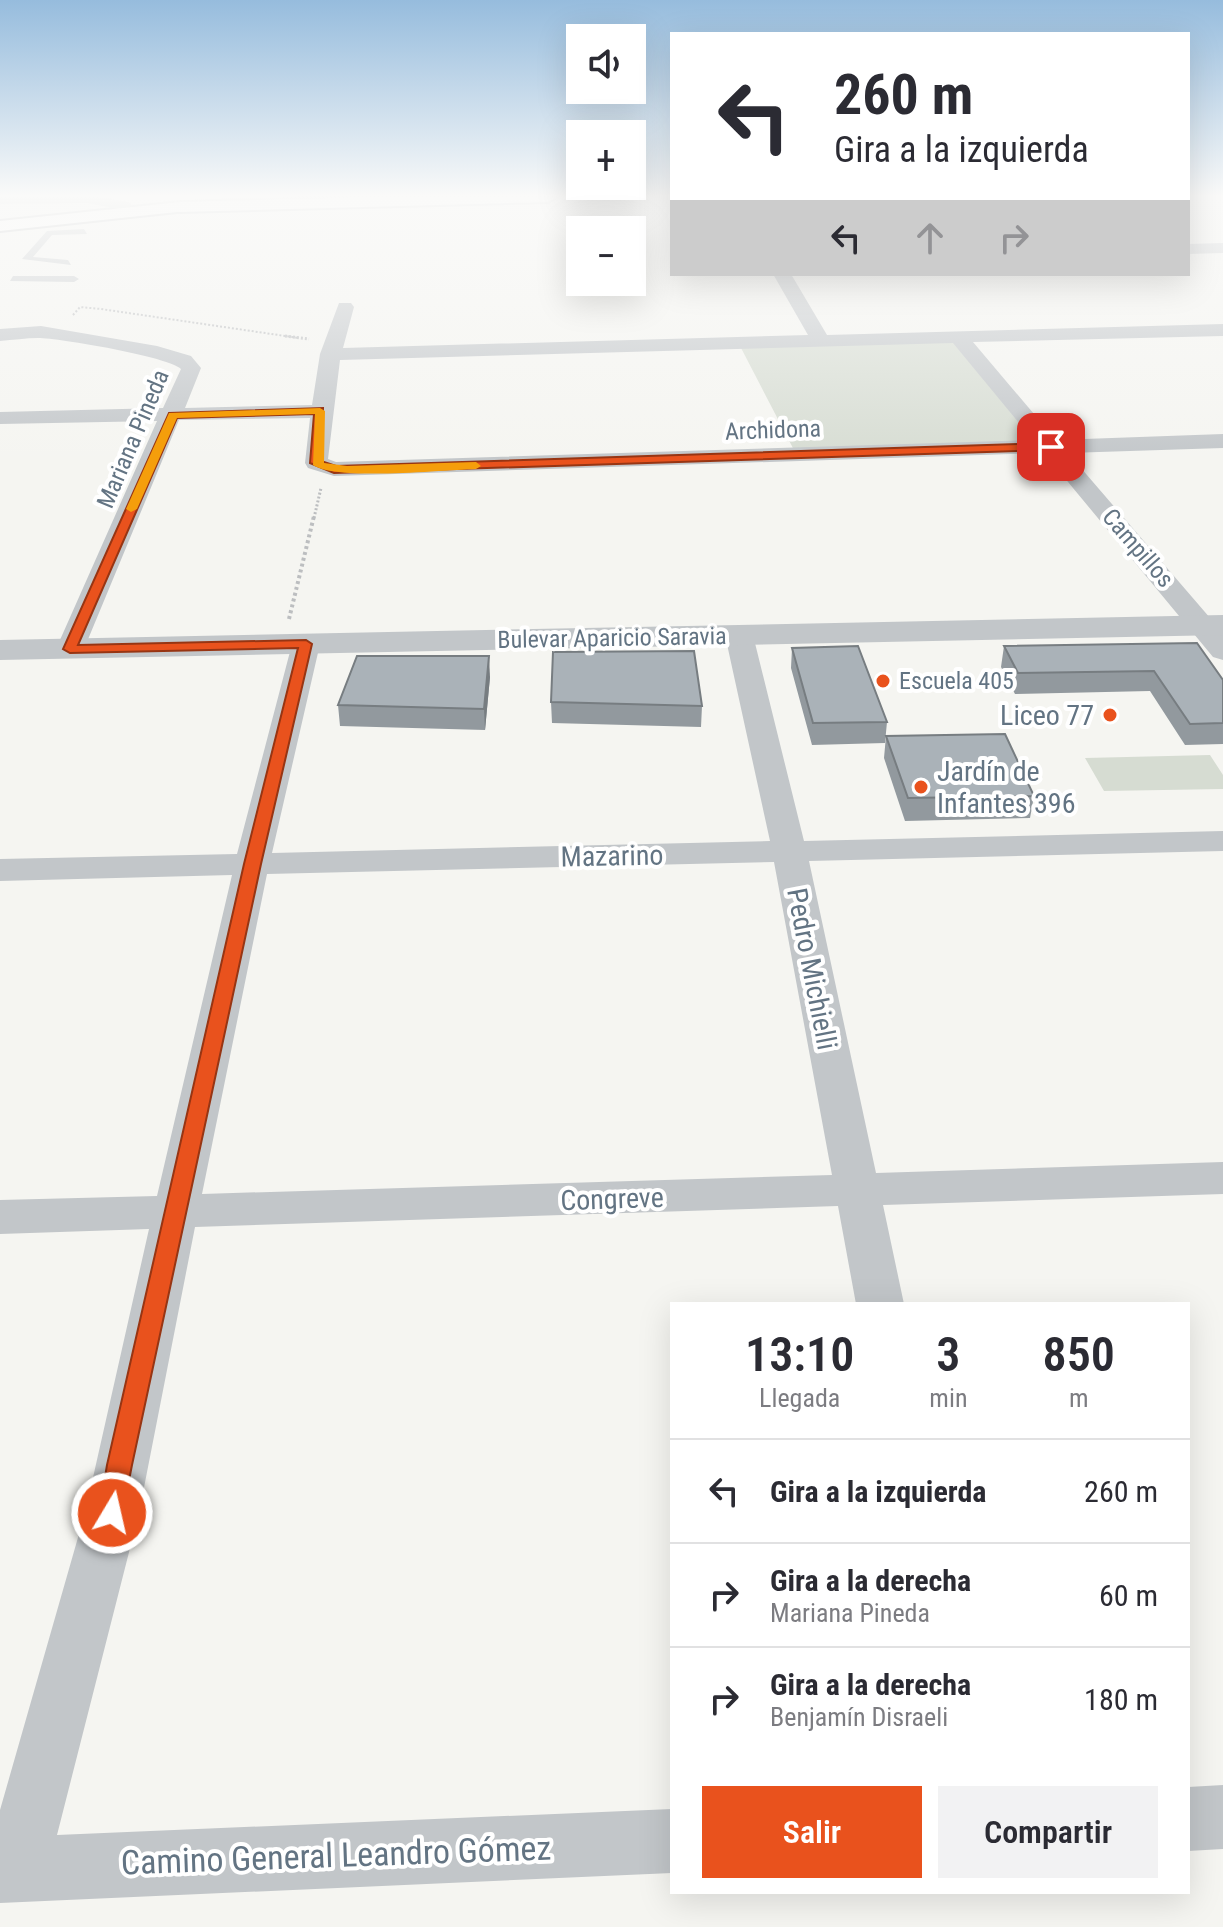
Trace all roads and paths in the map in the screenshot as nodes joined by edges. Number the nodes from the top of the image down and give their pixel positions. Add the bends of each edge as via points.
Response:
1 (790, 287) edge
2 (345, 307) dead end
3 (1223, 330) edge
4 (20, 333) edge
5 (958, 337) junction
6 (821, 341) junction
7 (332, 347) junction
8 (320, 411) junction
9 (5, 415) edge
10 (173, 415) junction
11 (1223, 441) edge
12 (1051, 447) junction
13 (326, 468) junction
14 (1217, 634) edge
15 (739, 635) junction
16 (294, 644) junction
17 (70, 649) junction
18 (0, 650) edge
19 (1223, 841) edge
20 (789, 851) junction
21 (252, 864) junction
22 (0, 870) edge
23 (1223, 1178) edge
24 (856, 1192) junction
25 (176, 1213) junction
26 (0, 1217) edge
27 (880, 1302) edge
28 (1223, 1817) edge
29 (1190, 1819) edge
30 (670, 1841) edge
31 (8, 1870) edge

1 - 6 street
2 - 7 street
3 - 5 street
4 - 7 path via 70,319 80,307 149,313
4 - 10 street, Mariana Pineda via 184,360 191,368
5 - 6 street
5 - 12 street, Campillos
6 - 7 street
7 - 8 street
8 - 10 street
8 - 13 street via 316,463
9 - 10 street
10 - 17 street, Mariana Pineda
11 - 12 street, Archidona
12 - 13 street, Archidona
12 - 14 street, Campillos
13 - 16 path
14 - 15 street, Bulevar Aparicio Saravia
15 - 16 street, Bulevar Aparicio Saravia
15 - 20 street, Pedro Michielli
16 - 17 street, Bulevar Aparicio Saravia
16 - 21 street
17 - 18 street, Bulevar Aparicio Saravia
19 - 20 street, Mazarino
20 - 21 street, Mazarino
20 - 24 street, Pedro Michielli
21 - 22 street, Mazarino
21 - 25 street
23 - 24 street, Congreve
24 - 25 street, Congreve
24 - 27 street, Pedro Michielli
25 - 26 street, Congreve
25 - 31 street via 112,1513
28 - 29 street
30 - 31 street, Camino General Leandro Gómez

